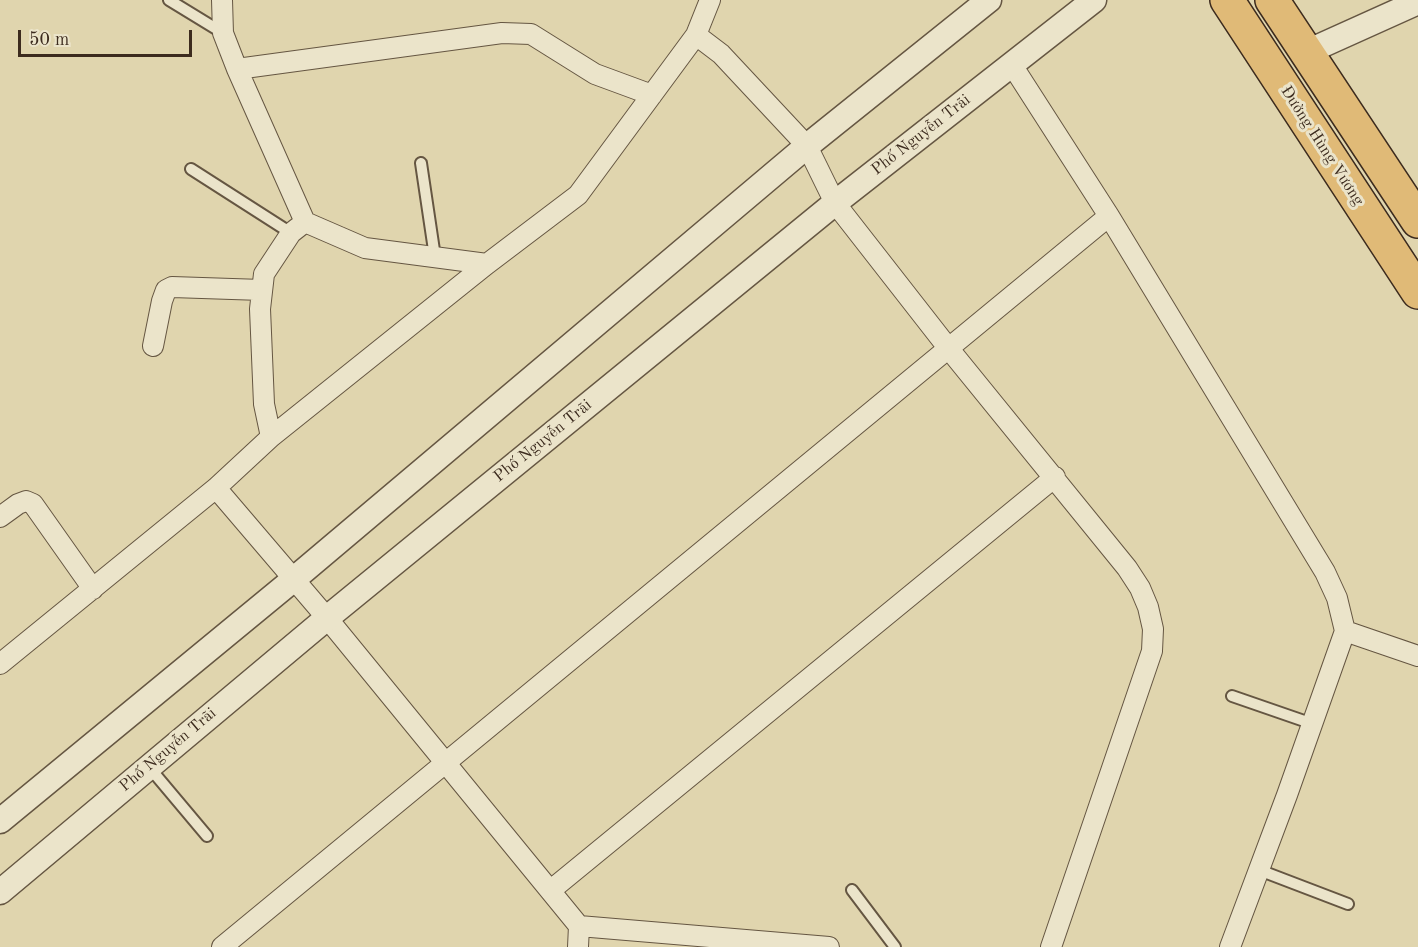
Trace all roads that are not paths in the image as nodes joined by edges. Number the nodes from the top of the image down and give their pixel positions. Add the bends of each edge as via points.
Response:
1 (169, 0) edge
2 (222, 0) edge
3 (710, 0) edge
4 (989, 0) edge
5 (1094, 0) edge
6 (1227, 0) edge
7 (1272, 0) edge
8 (1418, 2) edge
9 (223, 33) junction
10 (696, 35) junction
11 (1307, 52) junction
12 (1012, 65) junction
13 (237, 69) junction
14 (652, 95) junction
15 (807, 146) junction
16 (421, 163) dead end
17 (191, 170) dead end
18 (835, 202) junction
19 (1109, 216) junction
20 (1418, 220) edge
21 (298, 227) junction
22 (435, 256) junction
23 (487, 264) junction
24 (262, 290) junction
25 (1418, 292) edge
26 (153, 346) dead end
27 (949, 349) junction
28 (270, 437) junction
29 (1055, 477) junction
30 (216, 488) junction
31 (0, 517) edge
32 (294, 579) junction
33 (93, 589) junction
34 (327, 618) junction
35 (1346, 631) junction
36 (1418, 656) edge
37 (0, 664) edge
38 (1232, 696) dead end
39 (1313, 724) junction
40 (447, 762) junction
41 (149, 766) junction
42 (0, 822) edge
43 (207, 836) dead end
44 (1259, 870) junction
45 (551, 890) junction
46 (852, 890) dead end
47 (0, 892) edge
48 (1348, 904) dead end
49 (579, 926) junction
50 (222, 947) edge
51 (578, 947) edge
52 (829, 947) edge
53 (895, 947) edge
54 (1051, 947) edge
55 (1230, 947) edge

1 - 9 lane
2 - 9 street
3 - 10 street
4 - 15 street
5 - 12 street, Phố Nguyễn Trãi
6 - 25 highway, Đường Hùng Vương
7 - 11 highway
8 - 11 street
9 - 13 street
10 - 14 street
10 - 15 street via 721,54
11 - 20 highway
12 - 18 street, Phố Nguyễn Trãi
12 - 19 street
13 - 14 street via 502,33 531,34 595,74
13 - 21 street
14 - 23 street via 578,195
15 - 18 street
15 - 32 street
16 - 22 lane
17 - 21 lane
18 - 27 street
18 - 34 street, Phố Nguyễn Trãi
19 - 27 street
19 - 35 street via 1325,572
21 - 22 street via 365,248
21 - 24 street via 264,274
22 - 23 street
23 - 28 street
24 - 26 street via 166,290
24 - 28 street via 264,404
27 - 29 street
27 - 40 street
28 - 30 street
29 - 45 street
29 - 54 street via 1140,588 1153,629 1152,651
30 - 32 street
30 - 33 street
31 - 33 street via 18,504 33,504
32 - 34 street
32 - 42 street
33 - 37 street
34 - 40 street
34 - 41 street, Phố Nguyễn Trãi
35 - 36 street
35 - 39 street
38 - 39 lane
39 - 44 street
40 - 45 street
40 - 50 street
41 - 43 lane
41 - 47 street, Phố Nguyễn Trãi
44 - 48 lane
44 - 55 street
45 - 49 street
46 - 53 lane
49 - 51 street
49 - 52 street

